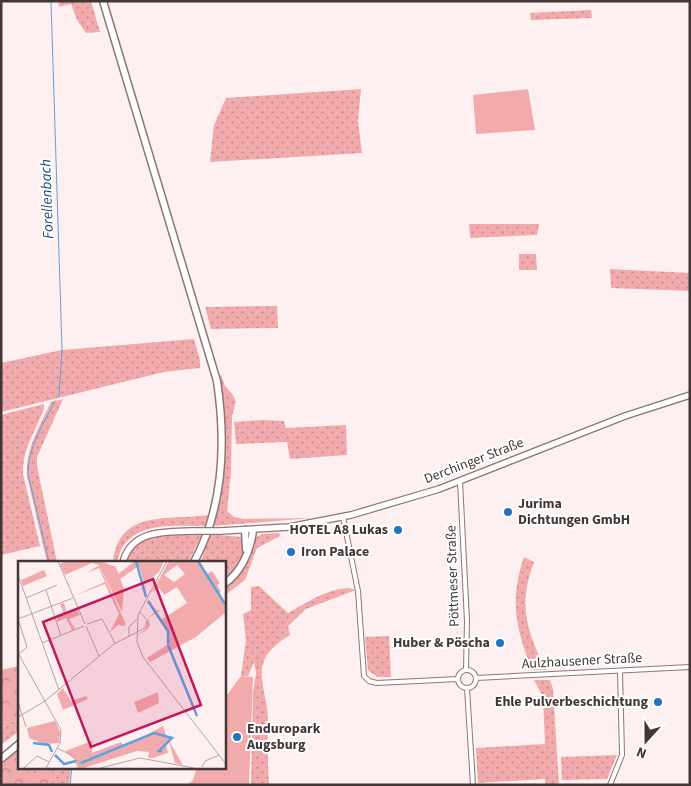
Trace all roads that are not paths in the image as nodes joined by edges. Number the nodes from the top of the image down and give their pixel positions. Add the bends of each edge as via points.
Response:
1 (103, 1) edge
2 (690, 396) edge
3 (460, 481) junction
4 (343, 517) junction
5 (245, 530) junction
6 (253, 530) junction
7 (247, 552) junction
8 (124, 561) edge
9 (196, 561) edge
10 (225, 583) edge
11 (690, 667) edge
12 (466, 670) junction
13 (620, 671) junction
14 (476, 678) junction
15 (458, 679) junction
16 (467, 688) junction
17 (18, 745) edge
18 (1, 759) edge
19 (473, 785) edge
20 (610, 785) edge

1 - 9 main road via 217,381 222,413 221,475 213,516
2 - 3 main road, Derchinger Straße via 625,416
3 - 4 main road, Derchinger Straße
3 - 12 street, Pöttmeser Straße via 467,621
4 - 6 main road, Derchinger Straße
4 - 15 street via 358,591 364,676 377,683
5 - 6 main road, Derchinger Straße
5 - 7 main road
5 - 8 main road, Derchinger Straße, bridge via 146,535 132,545
6 - 7 main road
7 - 10 main road via 239,570
11 - 13 street, Aulzhausener Straße
12 - 14 street via 473,672
12 - 15 street via 459,674
13 - 14 street, Aulzhausener Straße
13 - 20 street via 622,755
14 - 16 street
15 - 16 street
16 - 19 street
17 - 18 main road

